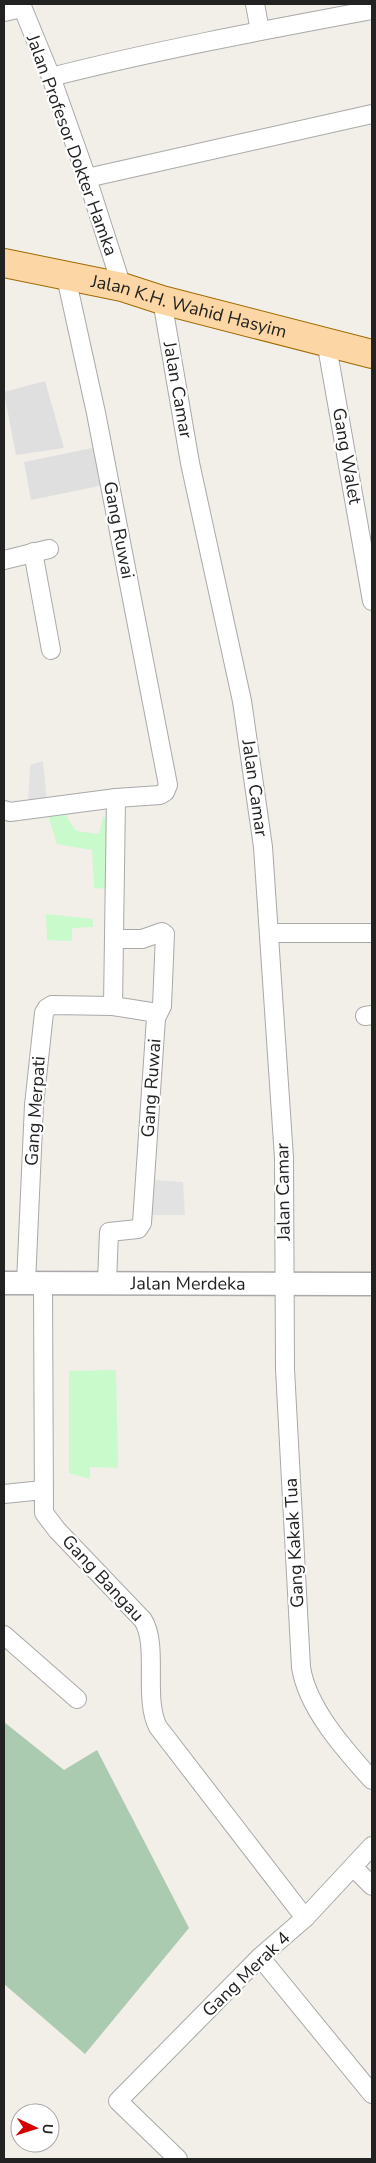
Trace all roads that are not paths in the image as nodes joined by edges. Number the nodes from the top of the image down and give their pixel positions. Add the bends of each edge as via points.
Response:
1 (255, 4) edge
2 (21, 6) edge
3 (372, 10) edge
4 (4, 12) edge
5 (260, 31) junction
6 (51, 77) junction
7 (372, 114) edge
8 (87, 178) junction
9 (4, 263) edge
10 (66, 276) junction
11 (122, 287) junction
12 (162, 300) junction
13 (326, 341) junction
14 (372, 354) edge
15 (4, 560) edge
16 (372, 600) edge
17 (51, 650) dead end
18 (116, 798) junction
19 (4, 810) edge
20 (372, 932) edge
21 (269, 933) junction
22 (115, 938) junction
23 (113, 1006) junction
24 (156, 1018) junction
25 (107, 1275) junction
26 (4, 1283) edge
27 (34, 1283) junction
28 (284, 1284) junction
29 (372, 1284) edge
30 (43, 1490) junction
31 (4, 1494) edge
32 (4, 1635) edge
33 (77, 1699) dead end
34 (372, 1780) edge
35 (372, 1846) edge
36 (353, 1867) junction
37 (372, 1886) edge
38 (305, 1918) junction
39 (260, 1957) junction
40 (372, 2094) edge
41 (178, 2159) edge

1 - 5 street
2 - 4 street
2 - 6 street, Jalan Profesor Dokter Hamka
3 - 5 street
5 - 6 street
6 - 8 street, Jalan Profesor Dokter Hamka
7 - 8 street
8 - 11 street, Jalan Profesor Dokter Hamka
9 - 10 main road, Jalan K.H. Wahid Hasyim
10 - 11 main road, Jalan K.H. Wahid Hasyim
10 - 18 street, Gang Ruwai via 168,785 166,792 160,795
11 - 12 main road, Jalan K.H. Wahid Hasyim
12 - 13 main road, Jalan K.H. Wahid Hasyim
12 - 21 street, Jalan Camar via 190,463 242,701 257,798
13 - 14 main road, Jalan K.H. Wahid Hasyim
13 - 16 street, Gang Walet
15 - 17 street via 41,551
18 - 19 street via 10,812
18 - 22 street
20 - 21 street
21 - 28 street, Jalan Camar via 284,1158
22 - 23 street
22 - 24 street via 142,939 164,933 162,1006
23 - 24 street, Gang Ruwai via 151,1012
23 - 27 street, Gang Merpati via 52,1005 44,1013 34,1105
24 - 25 street, Gang Ruwai via 142,1223 138,1229 111,1231 108,1235
25 - 27 street, Jalan Merdeka
25 - 28 street, Jalan Merdeka
26 - 27 street, Jalan Merdeka
27 - 30 street, Gang Bangau
28 - 29 street, Jalan Merdeka
28 - 34 street, Gang Kakak Tua via 288,1426 303,1680 329,1727
30 - 31 street
30 - 38 street, Gang Bangau via 44,1513 50,1522 146,1625 153,1713 158,1727
32 - 33 street
35 - 36 street, Gang Merak 4
36 - 37 street
36 - 38 street, Gang Merak 4
38 - 39 street, Gang Merak 4
39 - 40 street
39 - 41 street, Gang Merak 4 via 118,2101

